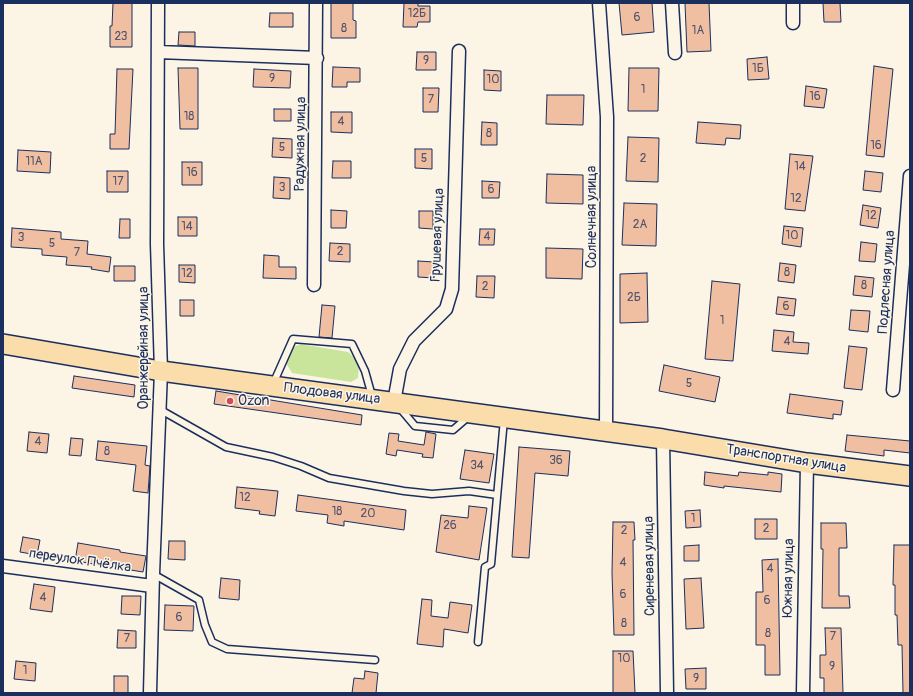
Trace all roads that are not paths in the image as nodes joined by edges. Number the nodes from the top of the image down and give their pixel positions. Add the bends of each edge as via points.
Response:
1 (158, 3) edge
2 (316, 3) edge
3 (599, 3) edge
4 (672, 3) edge
5 (793, 3) edge
6 (793, 23) dead end
7 (459, 51) dead end
8 (158, 52) junction
9 (675, 52) dead end
10 (317, 58) junction
11 (910, 176) edge
12 (314, 285) dead end
13 (3, 344) edge
14 (161, 371) junction
15 (272, 386) junction
16 (893, 390) dead end
17 (373, 400) junction
18 (394, 402) junction
19 (159, 409) junction
20 (504, 417) junction
21 (606, 432) junction
22 (663, 439) junction
23 (807, 463) junction
24 (910, 476) edge
25 (497, 495) junction
26 (3, 566) edge
27 (152, 580) junction
28 (478, 642) dead end
29 (374, 660) dead end
30 (150, 693) edge
31 (667, 693) edge
32 (803, 693) edge

1 - 8 street, Оранжерейная улица
2 - 10 street, Радужная улица
3 - 21 street, Солнечная улица via 607,117
4 - 9 street
5 - 6 street
7 - 18 street, Грушевая улица via 452,289 446,309 414,341 400,369
8 - 10 street
8 - 14 street, Оранжерейная улица via 157,244
10 - 12 street, Радужная улица
11 - 16 street, Подлесная улица
13 - 14 main road, Плодовая улица
14 - 15 main road, Плодовая улица
14 - 19 street, Оранжерейная улица
15 - 17 main road, Плодовая улица
15 - 17 lane via 293,339 352,344 365,371
17 - 18 main road, Плодовая улица
18 - 20 main road, Плодовая улица
19 - 25 lane via 226,447 273,457 329,478 411,492 432,494 469,491
19 - 27 street, Оранжерейная улица
20 - 21 main road, Плодовая улица
20 - 25 lane
21 - 22 main road, Плодовая улица
22 - 23 main road, Транспортная улица
22 - 31 street, Сиреневая улица
23 - 24 main road, Транспортная улица
23 - 32 street, Южная улица
25 - 28 lane via 491,564 485,567
26 - 27 street, переулок Пчёлка
27 - 29 lane via 199,600 212,642 228,649
27 - 30 street, Оранжерейная улица

